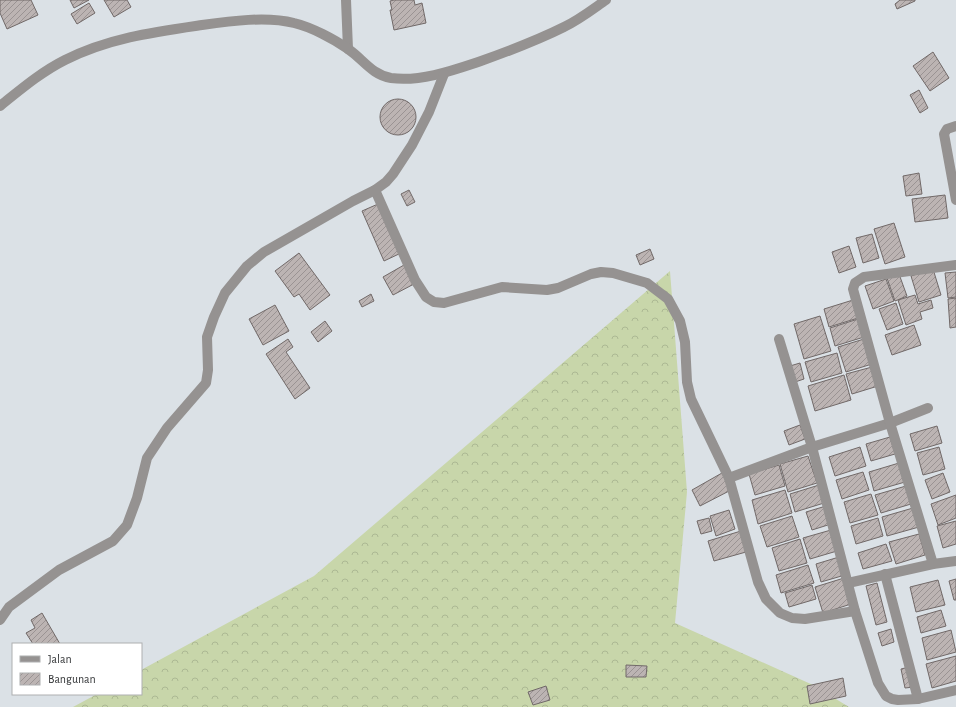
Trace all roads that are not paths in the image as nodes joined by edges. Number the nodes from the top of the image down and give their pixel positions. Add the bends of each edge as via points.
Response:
1 (346, 0) edge
2 (606, 0) edge
3 (348, 49) junction
4 (444, 74) junction
5 (0, 106) edge
6 (956, 126) edge
7 (375, 190) junction
8 (956, 200) edge
9 (956, 265) edge
10 (779, 339) dead end
11 (928, 408) dead end
12 (890, 423) junction
13 (812, 448) junction
14 (729, 478) junction
15 (956, 560) edge
16 (933, 564) junction
17 (885, 574) junction
18 (848, 582) junction
19 (855, 611) junction
20 (0, 620) edge
21 (956, 690) edge
22 (918, 699) junction

1 - 3 street
2 - 4 street via 566,26
3 - 4 street via 372,70 390,78 406,79
3 - 5 street via 295,23 276,20 233,21 144,33 64,60
4 - 7 street via 412,145 393,174
6 - 8 street via 947,129 944,134
7 - 14 street via 415,280 426,297 434,302 444,303 502,287 547,290 601,272 647,283 668,299 680,321 685,342 687,382 691,399
7 - 20 street via 264,252 247,266 225,292 214,317 207,337 206,383 168,428 147,458 127,525 113,541 59,570 9,607
9 - 12 street via 864,278 855,284 853,289
10 - 13 street
11 - 12 street
12 - 13 street
12 - 16 street
13 - 14 street
13 - 18 street
14 - 19 street via 758,582 766,599 780,613 792,618 805,619
15 - 16 street
16 - 17 street
17 - 18 street
17 - 22 street
18 - 19 street
19 - 22 street via 878,683 886,696 898,700
21 - 22 street

